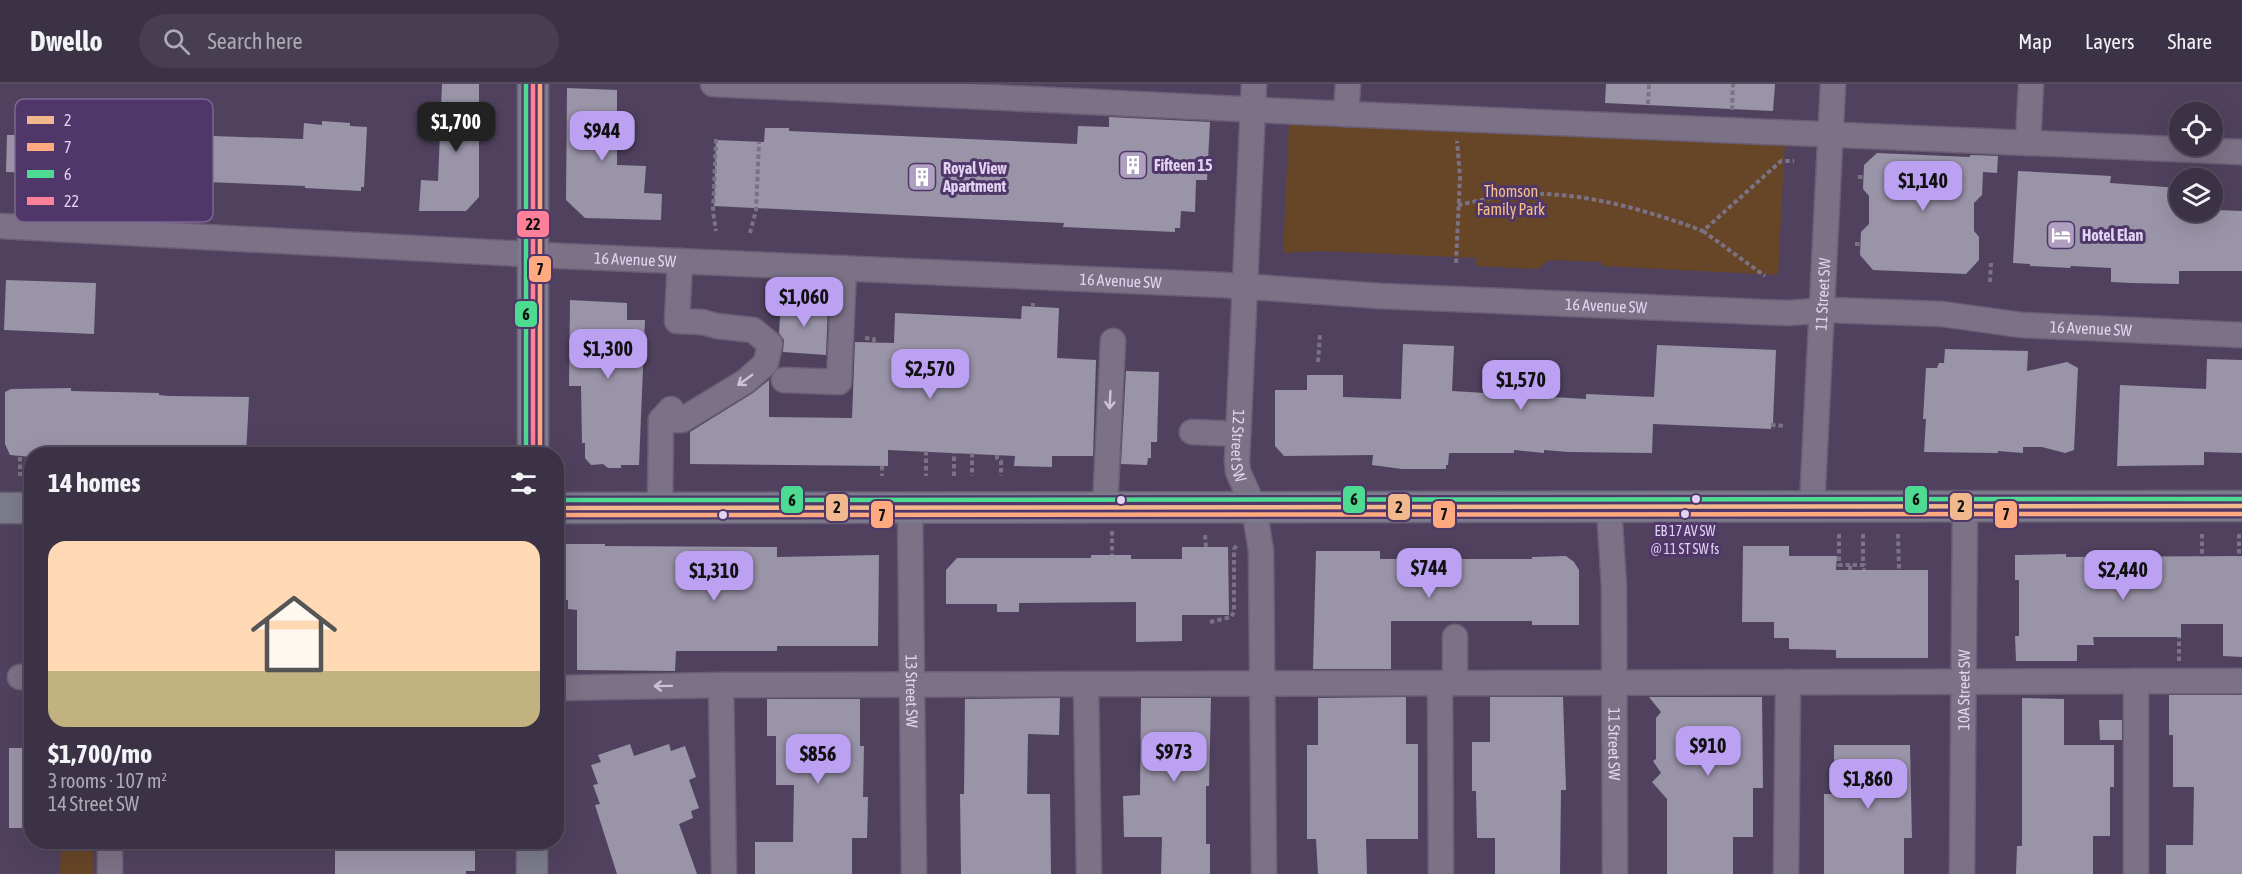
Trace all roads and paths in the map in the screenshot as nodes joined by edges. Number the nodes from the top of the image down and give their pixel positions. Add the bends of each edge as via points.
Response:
1 (533, 84) edge
2 (713, 84) edge
3 (1254, 84) edge
4 (1348, 84) edge
5 (1649, 84) edge
6 (1733, 84) edge
7 (1833, 84) edge
8 (2031, 84) edge
9 (903, 89) edge
10 (1648, 109) dead end
11 (1253, 110) junction
12 (1731, 113) dead end
13 (1346, 114) junction
14 (1831, 135) junction
15 (1456, 136) dead end
16 (716, 139) dead end
17 (759, 142) dead end
18 (2028, 143) junction
19 (2242, 152) edge
20 (1794, 161) dead end
21 (1858, 177) dead end
22 (1864, 177) dead end
23 (1458, 205) junction
24 (0, 226) edge
25 (716, 231) dead end
26 (1703, 231) junction
27 (750, 233) dead end
28 (532, 255) junction
29 (680, 261) junction
30 (1456, 263) dead end
31 (1991, 263) dead end
32 (844, 268) junction
33 (1765, 276) dead end
34 (1990, 282) dead end
35 (1246, 286) junction
36 (1822, 310) junction
37 (1320, 334) dead end
38 (2242, 334) edge
39 (865, 338) dead end
40 (1113, 341) dead end
41 (874, 343) dead end
42 (1318, 362) dead end
43 (784, 380) dead end
44 (1771, 425) dead end
45 (1785, 426) dead end
46 (1192, 432) dead end
47 (1238, 434) junction
48 (532, 447) edge
49 (926, 451) dead end
50 (954, 453) dead end
51 (972, 453) dead end
52 (997, 454) dead end
53 (20, 457) dead end
54 (882, 466) dead end
55 (20, 476) dead end
56 (882, 476) dead end
57 (926, 476) dead end
58 (954, 476) dead end
59 (972, 476) dead end
60 (1001, 476) dead end
61 (1812, 506) junction
62 (1965, 506) junction
63 (1254, 507) junction
64 (1609, 507) junction
65 (0, 508) edge
66 (24, 508) edge
67 (564, 508) edge
68 (660, 508) junction
69 (910, 508) junction
70 (1109, 516) junction
71 (2241, 520) edge
72 (1839, 534) dead end
73 (1863, 534) dead end
74 (1898, 534) dead end
75 (2202, 534) dead end
76 (1205, 536) dead end
77 (1241, 542) dead end
78 (1206, 547) dead end
79 (1112, 555) dead end
80 (2239, 556) dead end
81 (2202, 557) dead end
82 (1899, 570) dead end
83 (1210, 622) dead end
84 (1455, 637) dead end
85 (1964, 681) junction
86 (2136, 681) junction
87 (2242, 681) edge
88 (1614, 682) junction
89 (1788, 682) junction
90 (1263, 683) junction
91 (1447, 683) junction
92 (912, 684) junction
93 (1086, 684) junction
94 (721, 685) junction
95 (564, 688) edge
96 (111, 849) edge
97 (532, 849) edge
98 (110, 874) edge
99 (532, 874) edge
100 (724, 874) edge
101 (914, 874) edge
102 (1089, 874) edge
103 (1264, 874) edge
104 (1441, 874) edge
105 (1616, 874) edge
106 (1786, 874) edge
107 (1962, 874) edge
108 (2136, 874) edge

1 - 28 main road
2 - 9 street
3 - 11 street, 12 Street SW
4 - 13 street
5 - 10 path
6 - 12 path
7 - 14 street, 11 Street SW
8 - 18 street
9 - 11 street
11 - 13 street
11 - 35 street, 12 Street SW
13 - 14 street
14 - 18 street
14 - 36 street, 11 Street SW
15 - 23 path
16 - 25 path
17 - 27 path via 756,210
18 - 19 street
20 - 26 path via 1781,161
21 - 22 path
23 - 26 path via 1516,194 1557,195 1666,217
23 - 30 path
24 - 28 street, 16 Avenue SW
26 - 33 path
28 - 29 street, 16 Avenue SW
28 - 48 main road
29 - 32 street, 16 Avenue SW
29 -> 68 street via 677,321 753,330 770,344 766,363 746,381 682,420 667,413
31 - 34 path
32 - 35 street, 16 Avenue SW
32 - 43 street via 839,382
35 - 36 street, 16 Avenue SW via 1380,296 1788,313
35 - 47 street, 12 Street SW
36 - 38 street, 16 Avenue SW via 1942,314 2021,325
36 - 61 street, 11 Street SW
37 - 42 path
39 - 41 path via 874,339
40 -> 70 street
44 - 45 path
46 - 47 street
47 - 63 street, 12 Street SW via 1238,472
49 - 57 path
50 - 58 path
51 - 59 path
52 - 60 path
53 - 55 path
54 - 56 path
61 - 62 main road
61 - 64 main road
62 - 71 main road
62 - 85 street, 10A Street SW
63 - 64 main road
63 - 70 main road
63 - 90 street, 12 Street SW via 1261,551
64 - 88 street, 11 Street SW
65 - 66 main road
67 - 68 main road
68 - 69 main road
69 - 70 main road
69 - 92 street, 13 Street SW
70 - 79 path
71 - 80 path
72 - 73 path via 1839,565 1864,567
74 - 82 path
75 - 81 path
76 - 78 path
77 - 83 path via 1234,549 1231,568 1234,612 1231,617
84 - 91 street
85 - 86 street
85 - 89 street
85 - 107 street, 10A Street SW
86 - 87 street
86 - 108 street
88 - 89 street
88 - 91 street
88 - 105 street, 11 Street SW
89 - 106 street
90 - 91 street
90 - 93 street
90 - 103 street, 12 Street SW
91 - 104 street
92 - 93 street
92 - 94 street
92 - 101 street, 13 Street SW
93 - 102 street
94 -> 95 street
94 - 100 street
96 - 98 street
97 - 99 main road

